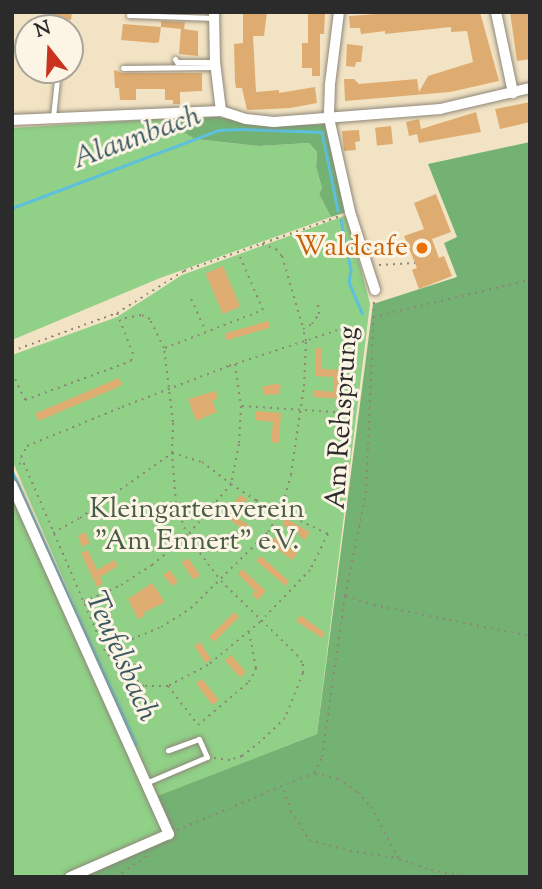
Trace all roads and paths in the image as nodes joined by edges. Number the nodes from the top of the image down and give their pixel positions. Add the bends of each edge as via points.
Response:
1 (339, 12) edge
2 (496, 12) edge
3 (129, 15) dead end
4 (214, 15) edge
5 (174, 59) dead end
6 (215, 65) junction
7 (123, 68) dead end
8 (56, 84) edge
9 (530, 89) edge
10 (513, 93) junction
11 (221, 111) junction
12 (52, 117) junction
13 (329, 118) junction
14 (12, 120) edge
15 (350, 212) junction
16 (260, 244) junction
17 (238, 252) junction
18 (415, 263) dead end
19 (388, 265) dead end
20 (530, 280) edge
21 (374, 290) joint
22 (191, 299) dead end
23 (318, 304) dead end
24 (117, 313) junction
25 (372, 317) junction
26 (120, 318) junction
27 (303, 329) junction
28 (338, 330) dead end
29 (206, 332) junction
30 (306, 341) junction
31 (164, 348) junction
32 (12, 351) edge
33 (235, 364) junction
34 (12, 373) edge
35 (170, 390) junction
36 (241, 406) junction
37 (300, 410) junction
38 (350, 413) dead end
39 (172, 453) junction
40 (23, 462) junction
41 (12, 467) edge
42 (231, 484) junction
43 (12, 485) edge
44 (281, 510) junction
45 (53, 533) junction
46 (187, 536) junction
47 (221, 581) junction
48 (345, 596) junction
49 (84, 602) junction
50 (260, 622) junction
51 (248, 633) junction
52 (530, 636) edge
53 (105, 651) junction
54 (168, 686) junction
55 (168, 750) dead end
56 (207, 757) junction
57 (314, 773) junction
58 (148, 782) junction
59 (283, 788) junction
60 (169, 834) junction
61 (151, 852) dead end
62 (398, 859) junction
63 (70, 877) edge
64 (116, 877) edge
65 (467, 877) edge

1 - 13 street, Am Rehsprung
2 - 10 street
3 - 4 lane
4 - 6 street
5 - 6 lane
6 - 7 lane
6 - 11 street
8 - 12 lane
9 - 10 street
10 - 13 street via 440,109
11 - 12 street
11 - 13 street via 274,122
12 - 14 street
13 - 15 street, Am Rehsprung
15 - 16 path
15 - 21 street, Am Rehsprung
16 - 17 path
16 - 27 path via 282,256
17 - 24 path via 184,271
17 - 29 path via 263,310
18 - 19 path
20 - 25 path
21 - 25 path, Am Rehsprung
22 - 29 path
23 - 27 path via 312,324
24 - 26 path
24 - 32 path
25 - 48 path, Am Rehsprung via 366,493
26 - 31 path via 141,315 150,319
26 - 34 path via 133,354 131,361 25,400
27 - 30 path
28 - 30 path
29 - 31 path
30 - 33 path
30 - 37 path
31 - 35 path
33 - 35 path
33 - 36 path
35 - 39 path
35 - 40 path via 27,446
36 - 37 path
36 - 42 path
37 - 38 path
37 - 44 path
39 - 42 path via 202,463
39 - 45 path
39 - 46 path via 176,503
40 - 41 path
40 - 45 path
42 - 44 path
42 - 46 path
43 - 58 street
44 - 47 path via 268,532
44 - 50 path via 328,534 310,570
45 - 49 path
46 - 47 path
46 - 49 path via 131,578
47 - 50 path
47 - 53 path via 161,627
48 - 52 path
48 - 57 path, Am Rehsprung via 324,747
49 - 53 path
50 - 51 path
50 - 56 path via 303,664 285,718 242,756 230,760
51 - 54 path via 208,665
51 - 54 path via 256,668 248,682 198,725
53 - 54 path via 144,686
55 - 56 lane via 199,738
56 - 58 lane
57 - 59 path
57 - 62 path via 338,779 358,792
58 - 60 street
59 - 60 path
59 - 62 path via 309,840
60 - 63 street
61 - 64 path
62 - 65 path

